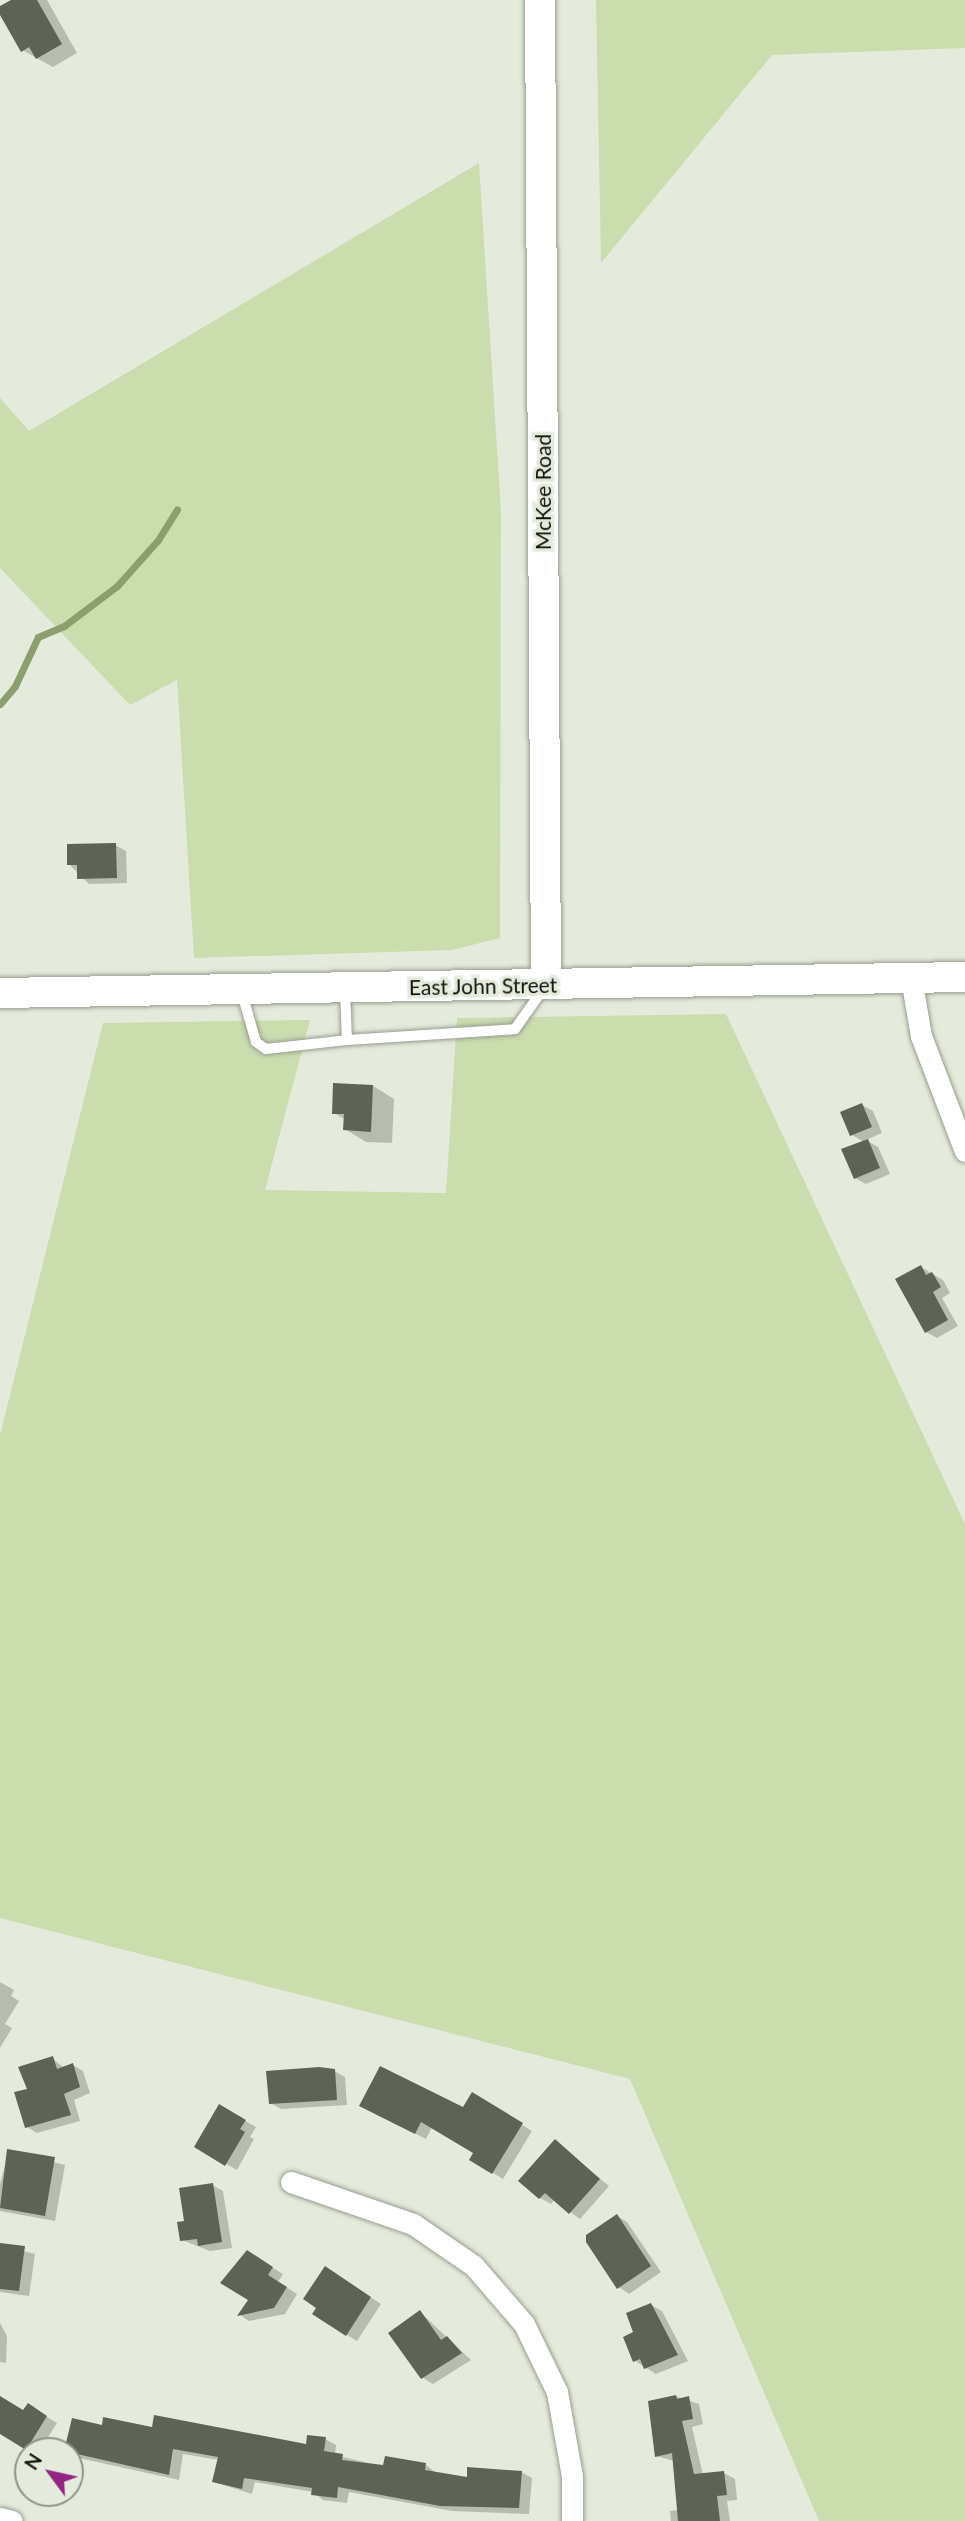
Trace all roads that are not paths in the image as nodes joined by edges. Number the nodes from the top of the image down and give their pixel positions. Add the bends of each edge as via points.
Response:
1 (540, 0) edge
2 (965, 977) edge
3 (911, 978) junction
4 (547, 984) junction
5 (241, 989) junction
6 (345, 989) junction
7 (0, 993) edge
8 (347, 1040) junction
9 (965, 1151) edge
10 (291, 2182) dead end
11 (0, 2518) edge
12 (12, 2521) edge
13 (572, 2521) edge

1 - 4 street, McKee Road
2 - 3 street, East John Street
3 - 4 street, East John Street
3 - 9 street via 921,1036
4 - 6 street, East John Street
4 - 8 lane via 515,1030
5 - 6 street, East John Street
5 - 7 street, East John Street
5 - 8 lane via 256,1042 266,1049
6 - 8 lane
10 - 13 street via 413,2224 474,2266 524,2324 557,2392 572,2476
11 - 12 street

